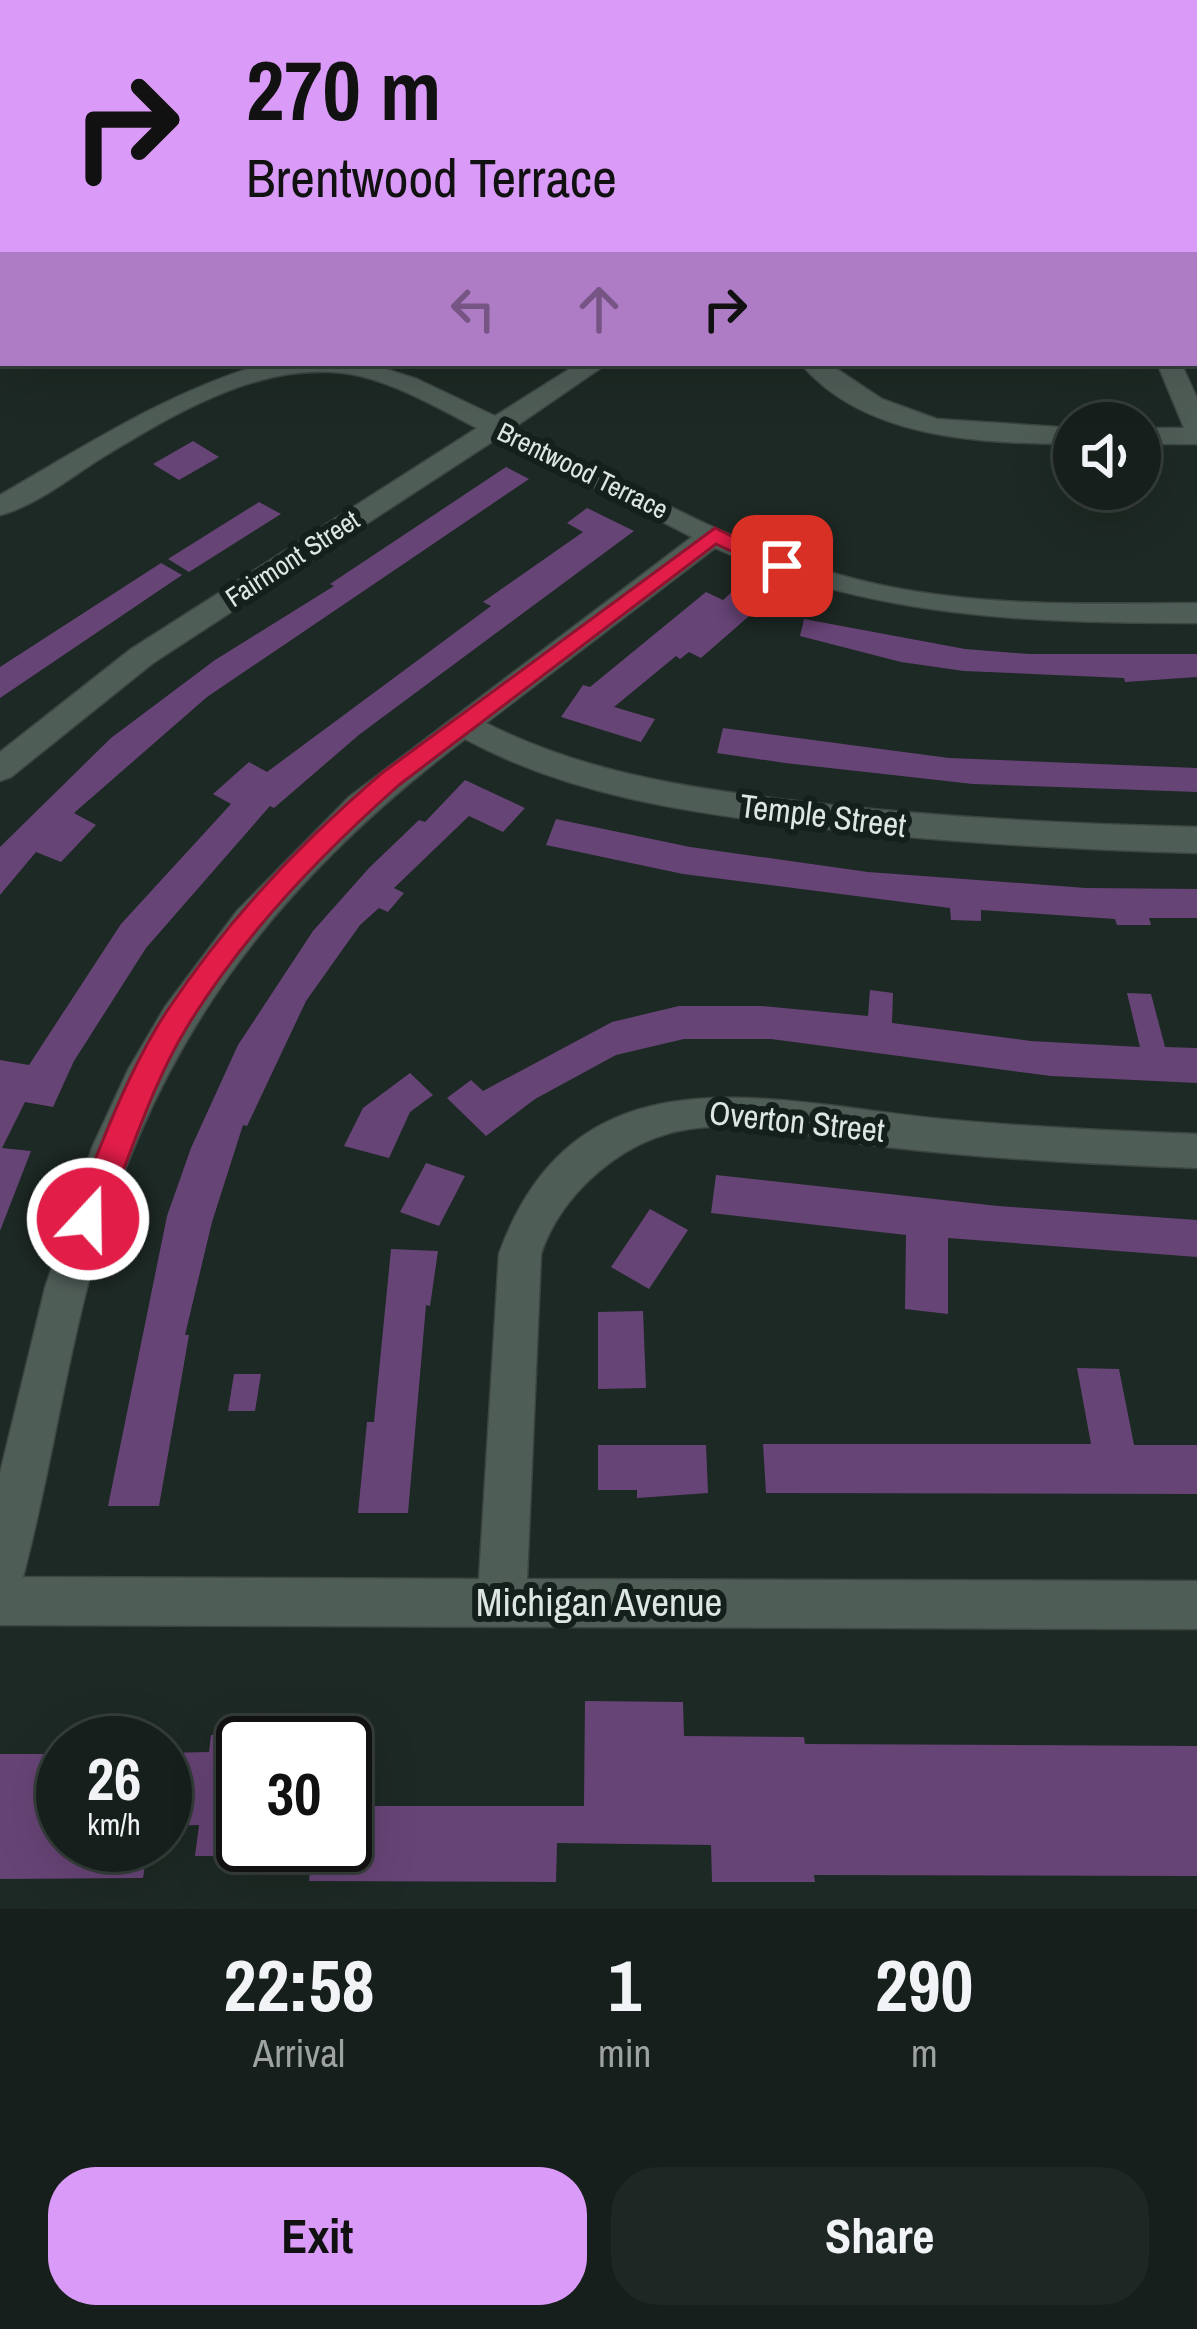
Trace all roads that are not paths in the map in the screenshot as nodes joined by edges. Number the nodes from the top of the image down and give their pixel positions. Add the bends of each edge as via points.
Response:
1 (299, 366) edge
2 (344, 366) edge
3 (591, 366) edge
4 (816, 366) edge
5 (1171, 366) edge
6 (1192, 402) edge
7 (495, 427) junction
8 (1197, 432) edge
9 (1161, 435) edge
10 (1053, 436) edge
11 (0, 507) edge
12 (715, 535) junction
13 (1197, 614) edge
14 (462, 724) junction
15 (0, 769) edge
16 (1197, 840) edge
17 (1197, 1151) edge
18 (0, 1575) edge
19 (0, 1601) edge
20 (502, 1601) junction
21 (1197, 1605) edge

1 - 11 street, Brentwood Terrace via 208,391
2 - 7 street, Brentwood Terrace via 380,372
3 - 7 street, Fairmont Street
4 - 10 street via 861,399 921,425
5 - 6 street
6 - 8 street
7 - 12 street, Brentwood Terrace
7 - 15 street, Fairmont Street via 142,656
8 - 9 street
12 - 13 street, Brentwood Terrace via 829,582 916,601 1021,613
12 - 14 street
14 - 16 street, Temple Street via 534,762 675,797 959,831
14 - 18 street via 329,834 176,1021 88,1219
17 - 20 street, Overton Street via 947,1137 716,1108 648,1122 610,1142 548,1196 520,1254
19 - 20 street, Michigan Avenue
20 - 21 street, Michigan Avenue

